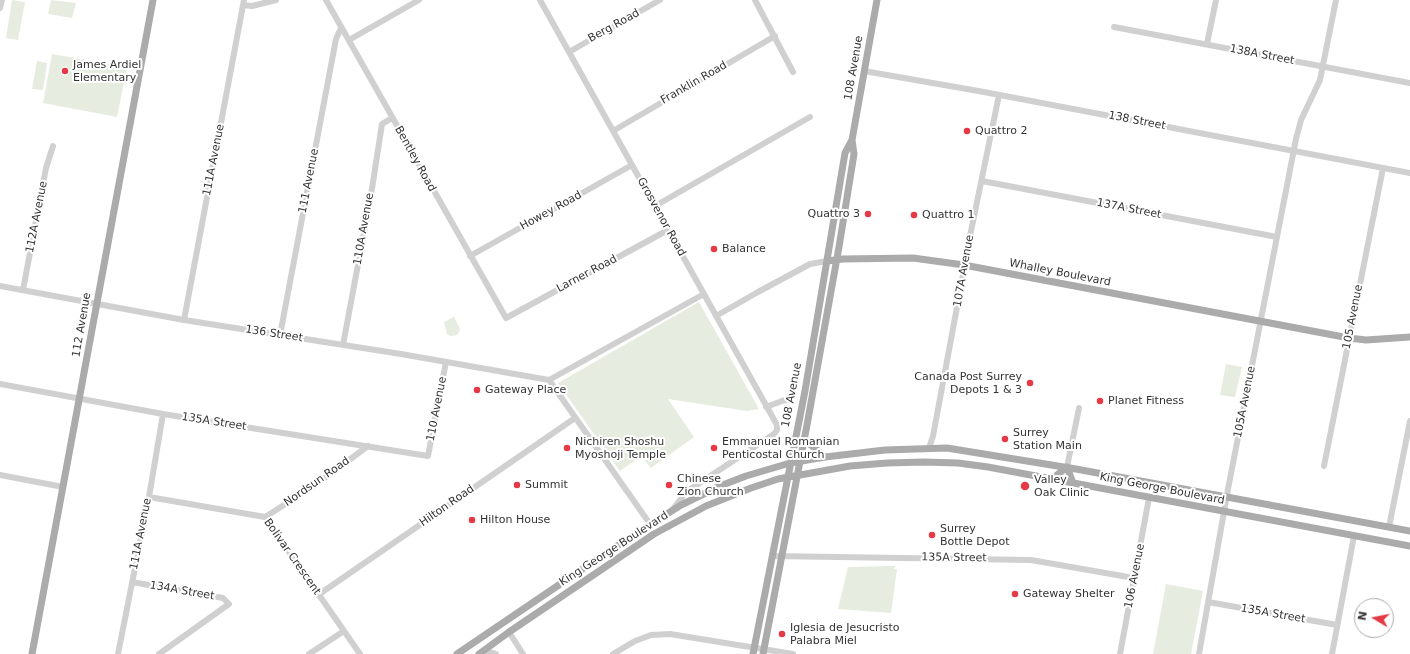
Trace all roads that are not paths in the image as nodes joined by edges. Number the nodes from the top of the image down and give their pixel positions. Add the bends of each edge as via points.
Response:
1 (2, 0) edge
2 (153, 0) edge
3 (276, 0) edge
4 (326, 0) edge
5 (419, 0) edge
6 (540, 0) edge
7 (660, 0) edge
8 (755, 0) edge
9 (877, 0) edge
10 (1216, 0) edge
11 (1336, 0) edge
12 (243, 3) edge
13 (0, 8) edge
14 (1114, 27) dead end
15 (341, 28) junction
16 (775, 36) junction
17 (349, 40) junction
18 (1207, 44) junction
19 (569, 52) junction
20 (1323, 67) junction
21 (864, 71) junction
22 (793, 72) dead end
23 (1410, 83) edge
24 (999, 95) junction
25 (810, 117) dead end
26 (392, 118) junction
27 (613, 131) junction
28 (852, 140) junction
29 (54, 146) dead end
30 (1294, 151) junction
31 (632, 165) junction
32 (1383, 168) junction
33 (1410, 173) edge
34 (982, 181) junction
35 (655, 206) junction
36 (668, 230) junction
37 (1277, 237) junction
38 (470, 256) junction
39 (836, 259) junction
40 (827, 261) junction
41 (964, 265) junction
42 (0, 286) edge
43 (23, 290) junction
44 (704, 294) junction
45 (97, 304) junction
46 (716, 316) junction
47 (506, 318) joint
48 (184, 320) junction
49 (1261, 322) junction
50 (280, 335) junction
51 (1410, 337) edge
52 (1349, 338) junction
53 (343, 345) junction
54 (446, 362) junction
55 (549, 380) junction
56 (0, 384) edge
57 (80, 399) junction
58 (790, 399) dead end
59 (766, 406) junction
60 (1079, 408) dead end
61 (163, 414) junction
62 (575, 418) junction
63 (1410, 421) edge
64 (774, 434) joint
65 (804, 439) junction
66 (368, 446) junction
67 (929, 448) junction
68 (428, 456) joint
69 (824, 457) junction
70 (799, 462) junction
71 (790, 463) junction
72 (1324, 466) dead end
73 (1067, 467) junction
74 (0, 475) edge
75 (796, 475) junction
76 (788, 477) junction
77 (1052, 479) junction
78 (1073, 483) junction
79 (62, 487) junction
80 (149, 497) junction
81 (1226, 497) junction
82 (1149, 498) junction
83 (672, 510) junction
84 (1224, 511) junction
85 (266, 516) junction
86 (650, 524) junction
87 (1389, 527) junction
88 (1410, 531) edge
89 (1354, 536) junction
90 (1410, 546) edge
91 (772, 556) junction
92 (781, 557) junction
93 (1134, 578) junction
94 (132, 582) junction
95 (318, 595) junction
96 (1208, 602) junction
97 (1337, 626) junction
98 (344, 631) junction
99 (509, 632) junction
100 (754, 651) edge
101 (481, 652) edge
102 (763, 652) edge
103 (32, 654) edge
104 (118, 654) edge
105 (159, 654) edge
106 (309, 654) edge
107 (360, 654) edge
108 (458, 654) edge
109 (496, 654) edge
110 (523, 654) edge
111 (613, 654) edge
112 (793, 654) edge
113 (1120, 654) edge
114 (1198, 654) edge
115 (1332, 654) edge

1 - 13 street
2 - 45 main road, 112 Avenue
3 - 12 street via 252,6
4 - 15 street, Bentley Road
5 - 17 street
6 - 19 street, Grosvenor Road
7 - 19 street, Berg Road
8 - 16 street
9 - 21 main road, 108 Avenue
10 - 18 street
11 - 20 street, 105A Avenue
12 - 48 street, 111A Avenue
14 - 18 street, 138A Street
15 - 17 street, Bentley Road
15 - 50 street, 111 Avenue via 336,39
16 - 22 street
16 - 27 street, Franklin Road
17 - 26 street, Bentley Road
18 - 20 street, 138A Street
19 - 27 street, Grosvenor Road
20 - 23 street, 138A Street
20 - 30 street, 105A Avenue via 1316,90 1301,120
21 - 24 street, 138 Street
21 - 28 main road, 108 Avenue
24 - 30 street, 138 Street
24 - 34 street, 107A Avenue
25 - 35 street
26 - 38 street, Bentley Road
26 - 53 street, 110A Avenue via 382,124
27 - 31 street, Grosvenor Road
28 - 39 main road, 108 Avenue via 854,154
28 - 40 main road, 108 Avenue via 845,153
29 - 43 street, 112A Avenue via 46,168
30 - 32 street, 138 Street
30 - 37 street, 105A Avenue
31 - 35 street, Grosvenor Road
31 - 38 street, Howey Road
32 - 33 street, 138 Street
32 - 52 street, 105 Avenue
34 - 37 street, 137A Street
34 - 41 street, 107A Avenue
35 - 36 street, Grosvenor Road
36 - 44 street, Grosvenor Road
36 - 47 street, Larner Road
37 - 49 street, 105A Avenue
38 - 47 street, Bentley Road
39 - 40 main road, Whalley Boulevard
39 - 41 main road, Whalley Boulevard via 913,258
39 - 65 main road, 108 Avenue
40 - 46 street, Whalley Boulevard via 810,264
40 - 71 main road, 108 Avenue
41 - 49 main road, Whalley Boulevard
41 - 67 street, 107A Avenue
42 - 43 street, 136 Street
43 - 45 street, 136 Street
44 - 46 street, Grosvenor Road
44 - 55 street
45 - 48 street, 136 Street
45 - 57 main road, 112 Avenue
46 - 59 street, Grosvenor Road
48 - 50 street, 136 Street
49 - 52 main road, Whalley Boulevard
49 - 81 street, 105A Avenue
50 - 53 street, 136 Street
51 - 52 main road, Whalley Boulevard via 1366,340
52 - 72 street, 105 Avenue
53 - 54 street, 136 Street
54 - 55 street, 136 Street
54 - 68 street, 110 Avenue
55 - 62 street
56 - 57 street, 135A Street
57 - 61 street, 135A Street
57 - 79 main road, 112 Avenue
58 - 59 street
59 - 64 street, Grosvenor Road via 776,425 777,430
60 - 73 street
61 - 66 street, 135A Street
61 - 80 street, 111A Avenue
62 - 86 street
62 - 95 street, Hilton Road
63 - 87 street
64 - 83 street, King George Boulevard via 686,492
65 - 69 main road
65 - 70 main road, 108 Avenue
66 - 68 street, 135A Street
66 - 85 street, Nordsun Road via 314,486
67 - 69 main road, King George Boulevard
67 - 73 main road, King George Boulevard via 984,453
69 - 70 main road, King George Boulevard
70 - 71 main road, King George Boulevard
70 - 75 main road, 108 Avenue
71 - 76 main road, 108 Avenue
71 - 83 main road, King George Boulevard via 720,486
73 - 77 main road
73 - 78 main road
73 - 81 main road, King George Boulevard
74 - 79 street
75 - 76 main road, King George Boulevard
75 - 77 main road, King George Boulevard via 850,466 940,462 988,467
75 - 92 main road, 108 Avenue
76 - 91 main road, 108 Avenue
76 - 99 main road, King George Boulevard via 706,506 654,534
77 - 78 main road, King George Boulevard
78 - 82 main road, King George Boulevard
79 - 103 main road, 112 Avenue
80 - 85 street, Bolivar Crescent
80 - 94 street, 111A Avenue
81 - 84 street, 105A Avenue
81 - 87 main road, King George Boulevard
82 - 84 main road, King George Boulevard
82 - 93 street, 106 Avenue
83 - 86 main road, King George Boulevard
84 - 89 main road, King George Boulevard
84 - 96 street, 105A Avenue
85 - 95 street, Bolivar Crescent
86 - 108 main road, King George Boulevard
87 - 88 main road, King George Boulevard
89 - 90 main road, King George Boulevard
89 - 97 street
91 - 92 street, 135A Street
91 - 100 main road, 108 Avenue
92 - 93 street, 135A Street via 1031,560
92 - 102 main road, 108 Avenue
93 - 113 street, 106 Avenue
94 - 104 street, 111A Avenue
94 - 105 street, 134A Street via 224,598 229,604
95 - 98 street, Bolivar Crescent
96 - 97 street, 135A Street
96 - 114 street, 105A Avenue
97 - 115 street
98 - 106 street
98 - 107 street, Bolivar Crescent
99 - 101 main road, King George Boulevard
99 - 110 street
100 - 102 street
100 - 111 street via 670,634 651,635
101 - 109 street
102 - 112 street

